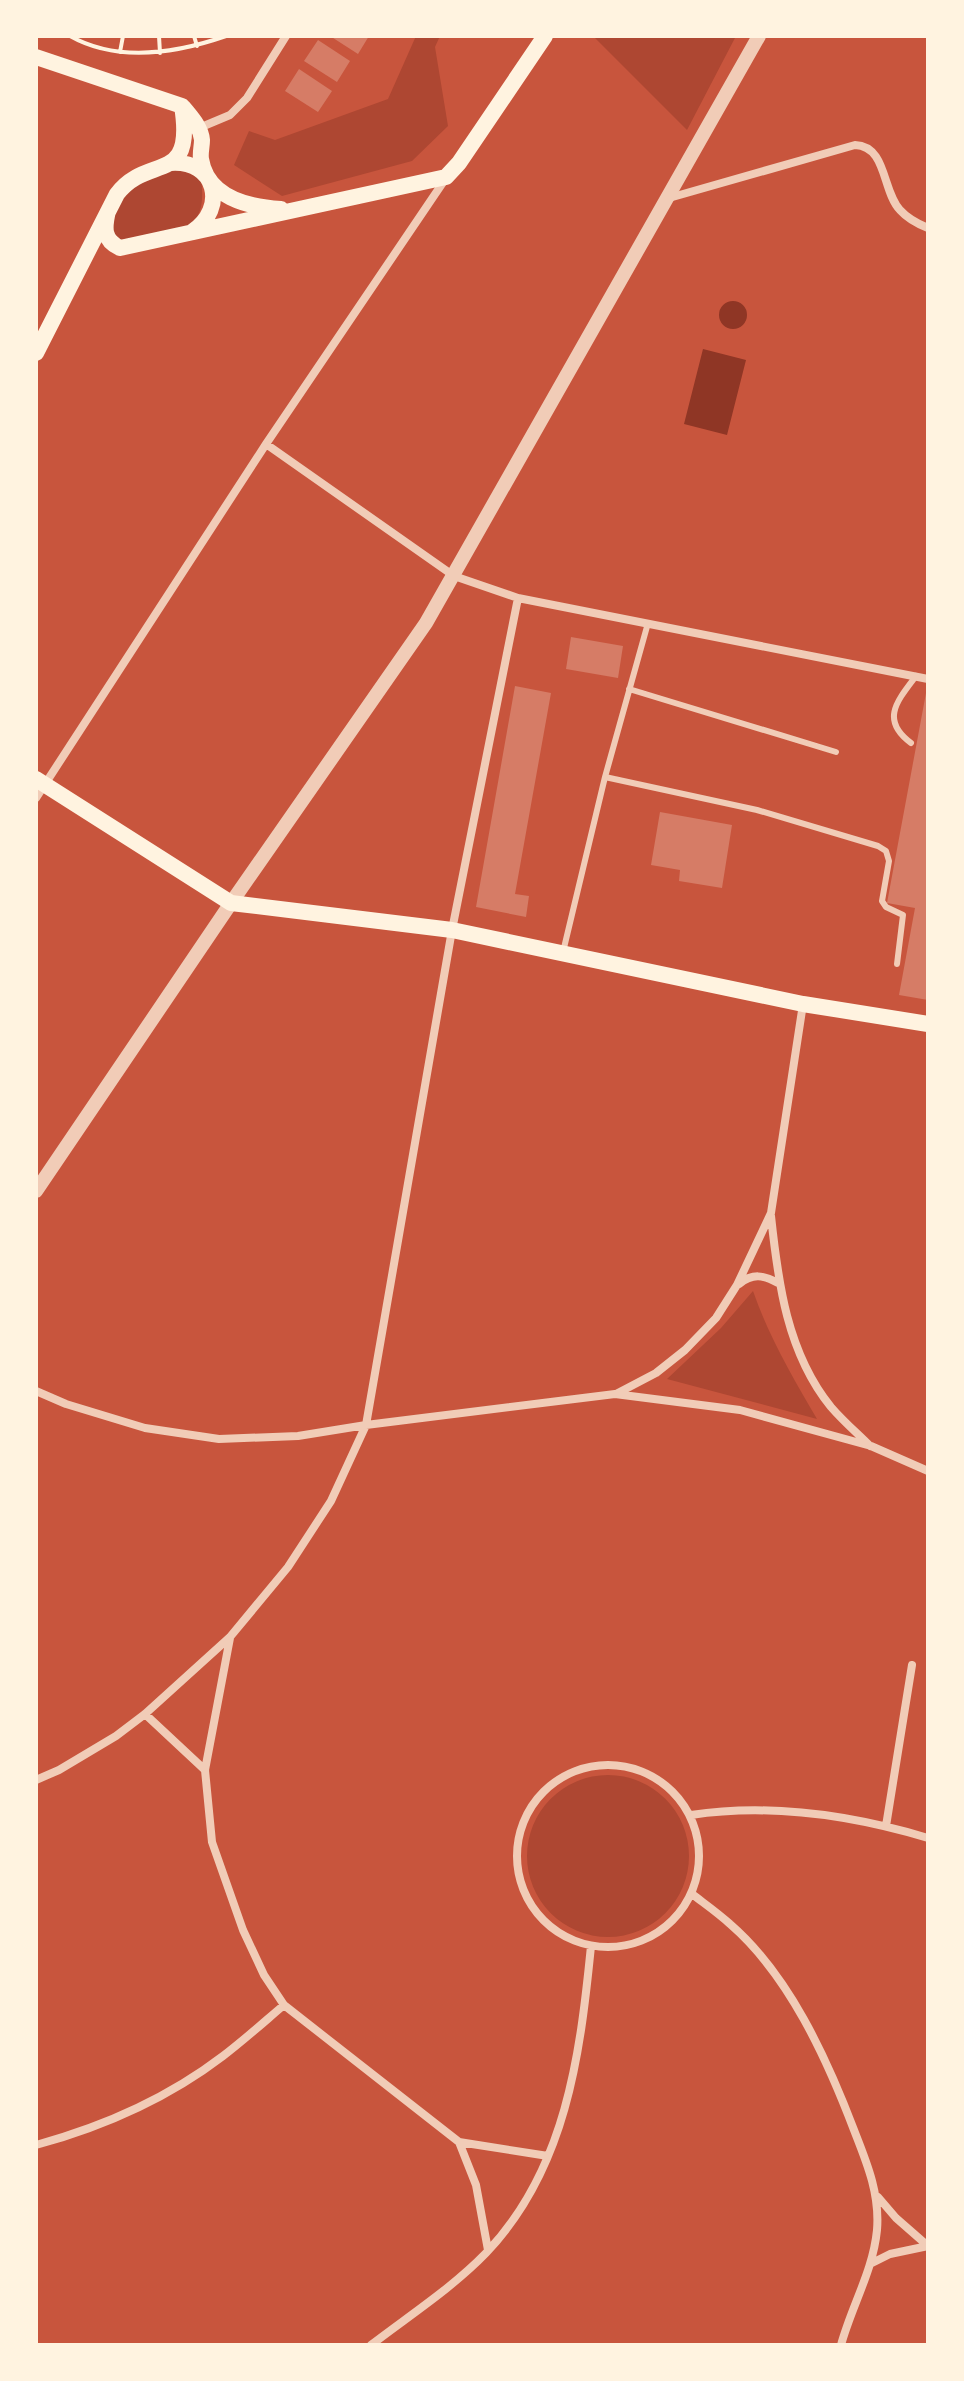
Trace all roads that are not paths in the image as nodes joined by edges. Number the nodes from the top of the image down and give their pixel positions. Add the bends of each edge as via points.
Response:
1 (286, 36) edge
2 (545, 36) edge
3 (759, 36) edge
4 (36, 57) edge
5 (182, 106) junction
6 (199, 128) junction
7 (171, 163) junction
8 (206, 174) junction
9 (446, 177) junction
10 (668, 198) junction
11 (316, 207) junction
12 (108, 211) junction
13 (928, 228) edge
14 (187, 235) junction
15 (36, 353) edge
16 (266, 444) junction
17 (454, 576) junction
18 (518, 598) junction
19 (648, 623) junction
20 (916, 676) junction
21 (928, 679) edge
22 (629, 689) junction
23 (911, 743) dead end
24 (836, 752) dead end
25 (605, 777) junction
26 (39, 787) edge
27 (231, 903) junction
28 (452, 930) junction
29 (563, 953) junction
30 (897, 964) dead end
31 (803, 1004) junction
32 (928, 1024) edge
33 (38, 1185) edge
34 (771, 1213) junction
35 (778, 1283) junction
36 (737, 1285) junction
37 (36, 1391) edge
38 (615, 1394) junction
39 (366, 1425) junction
40 (871, 1446) junction
41 (928, 1471) edge
42 (230, 1637) junction
43 (912, 1665) dead end
44 (145, 1714) junction
45 (205, 1770) junction
46 (36, 1780) edge
47 (691, 1815) junction
48 (886, 1826) junction
49 (928, 1838) edge
50 (692, 1894) junction
51 (591, 1946) junction
52 (284, 2005) junction
53 (459, 2142) junction
54 (36, 2145) edge
55 (548, 2156) junction
56 (878, 2197) junction
57 (928, 2246) edge
58 (488, 2250) junction
59 (872, 2263) junction
60 (846, 2328) junction
61 (371, 2345) edge
62 (841, 2345) edge
63 (850, 2345) edge

1 - 6 street via 247,98 230,115
2 - 9 main road
3 - 10 street
4 - 5 main road
5 - 6 main road
5 - 7 main road via 184,141
6 - 8 main road
7 - 8 main road via 184,162
7 - 12 main road via 125,183
8 - 11 main road via 237,202 261,208
8 - 14 main road via 214,201 210,215
9 - 11 main road
9 - 16 street
10 - 13 street via 864,146 874,151 899,209
10 - 17 street
11 - 14 main road
12 - 14 main road via 106,235 120,248
12 - 15 main road
16 - 17 street
16 - 26 street
17 - 18 street
17 - 27 street
18 - 19 street
18 - 28 street
19 - 20 street
19 - 22 lane
20 - 21 street
20 - 23 lane via 894,711 894,725
22 - 24 lane
22 - 25 lane
25 - 29 lane
25 - 30 lane via 757,810 886,851 882,901 903,915
26 - 27 main road
27 - 28 main road
27 - 33 street
28 - 29 main road
28 - 39 street
29 - 31 main road
31 - 32 main road
31 - 34 street
34 - 35 street
34 - 36 street
35 - 36 street via 757,1275
35 - 40 street via 802,1362 831,1406
36 - 38 street via 716,1318 685,1350 656,1373
37 - 39 street via 145,1428 219,1439 298,1436
38 - 39 street
38 - 40 street via 740,1410
39 - 42 street via 331,1501 288,1567
40 - 41 street
42 - 44 street
42 - 45 street
43 - 48 street
44 - 45 street
44 - 46 street
45 - 52 street via 212,1842 227,1891 264,1975
47 - 48 street via 792,1811
47 - 50 street via 699,1841
47 - 51 street via 651,1773 620,1764 589,1765 560,1777 536,1798 521,1825 516,1856 522,1888 538,1915 561,1935
48 - 49 street
50 - 51 street via 675,1919 650,1938 621,1947
50 - 56 street via 742,1937 808,2026
51 - 55 street via 570,2094
52 - 53 street
52 - 54 street via 222,2058 146,2105
53 - 55 street
53 - 58 street via 476,2185
55 - 58 street via 527,2200
56 - 57 street
56 - 59 street
57 - 59 street
58 - 61 street
59 - 60 street
60 - 62 street
60 - 63 street

